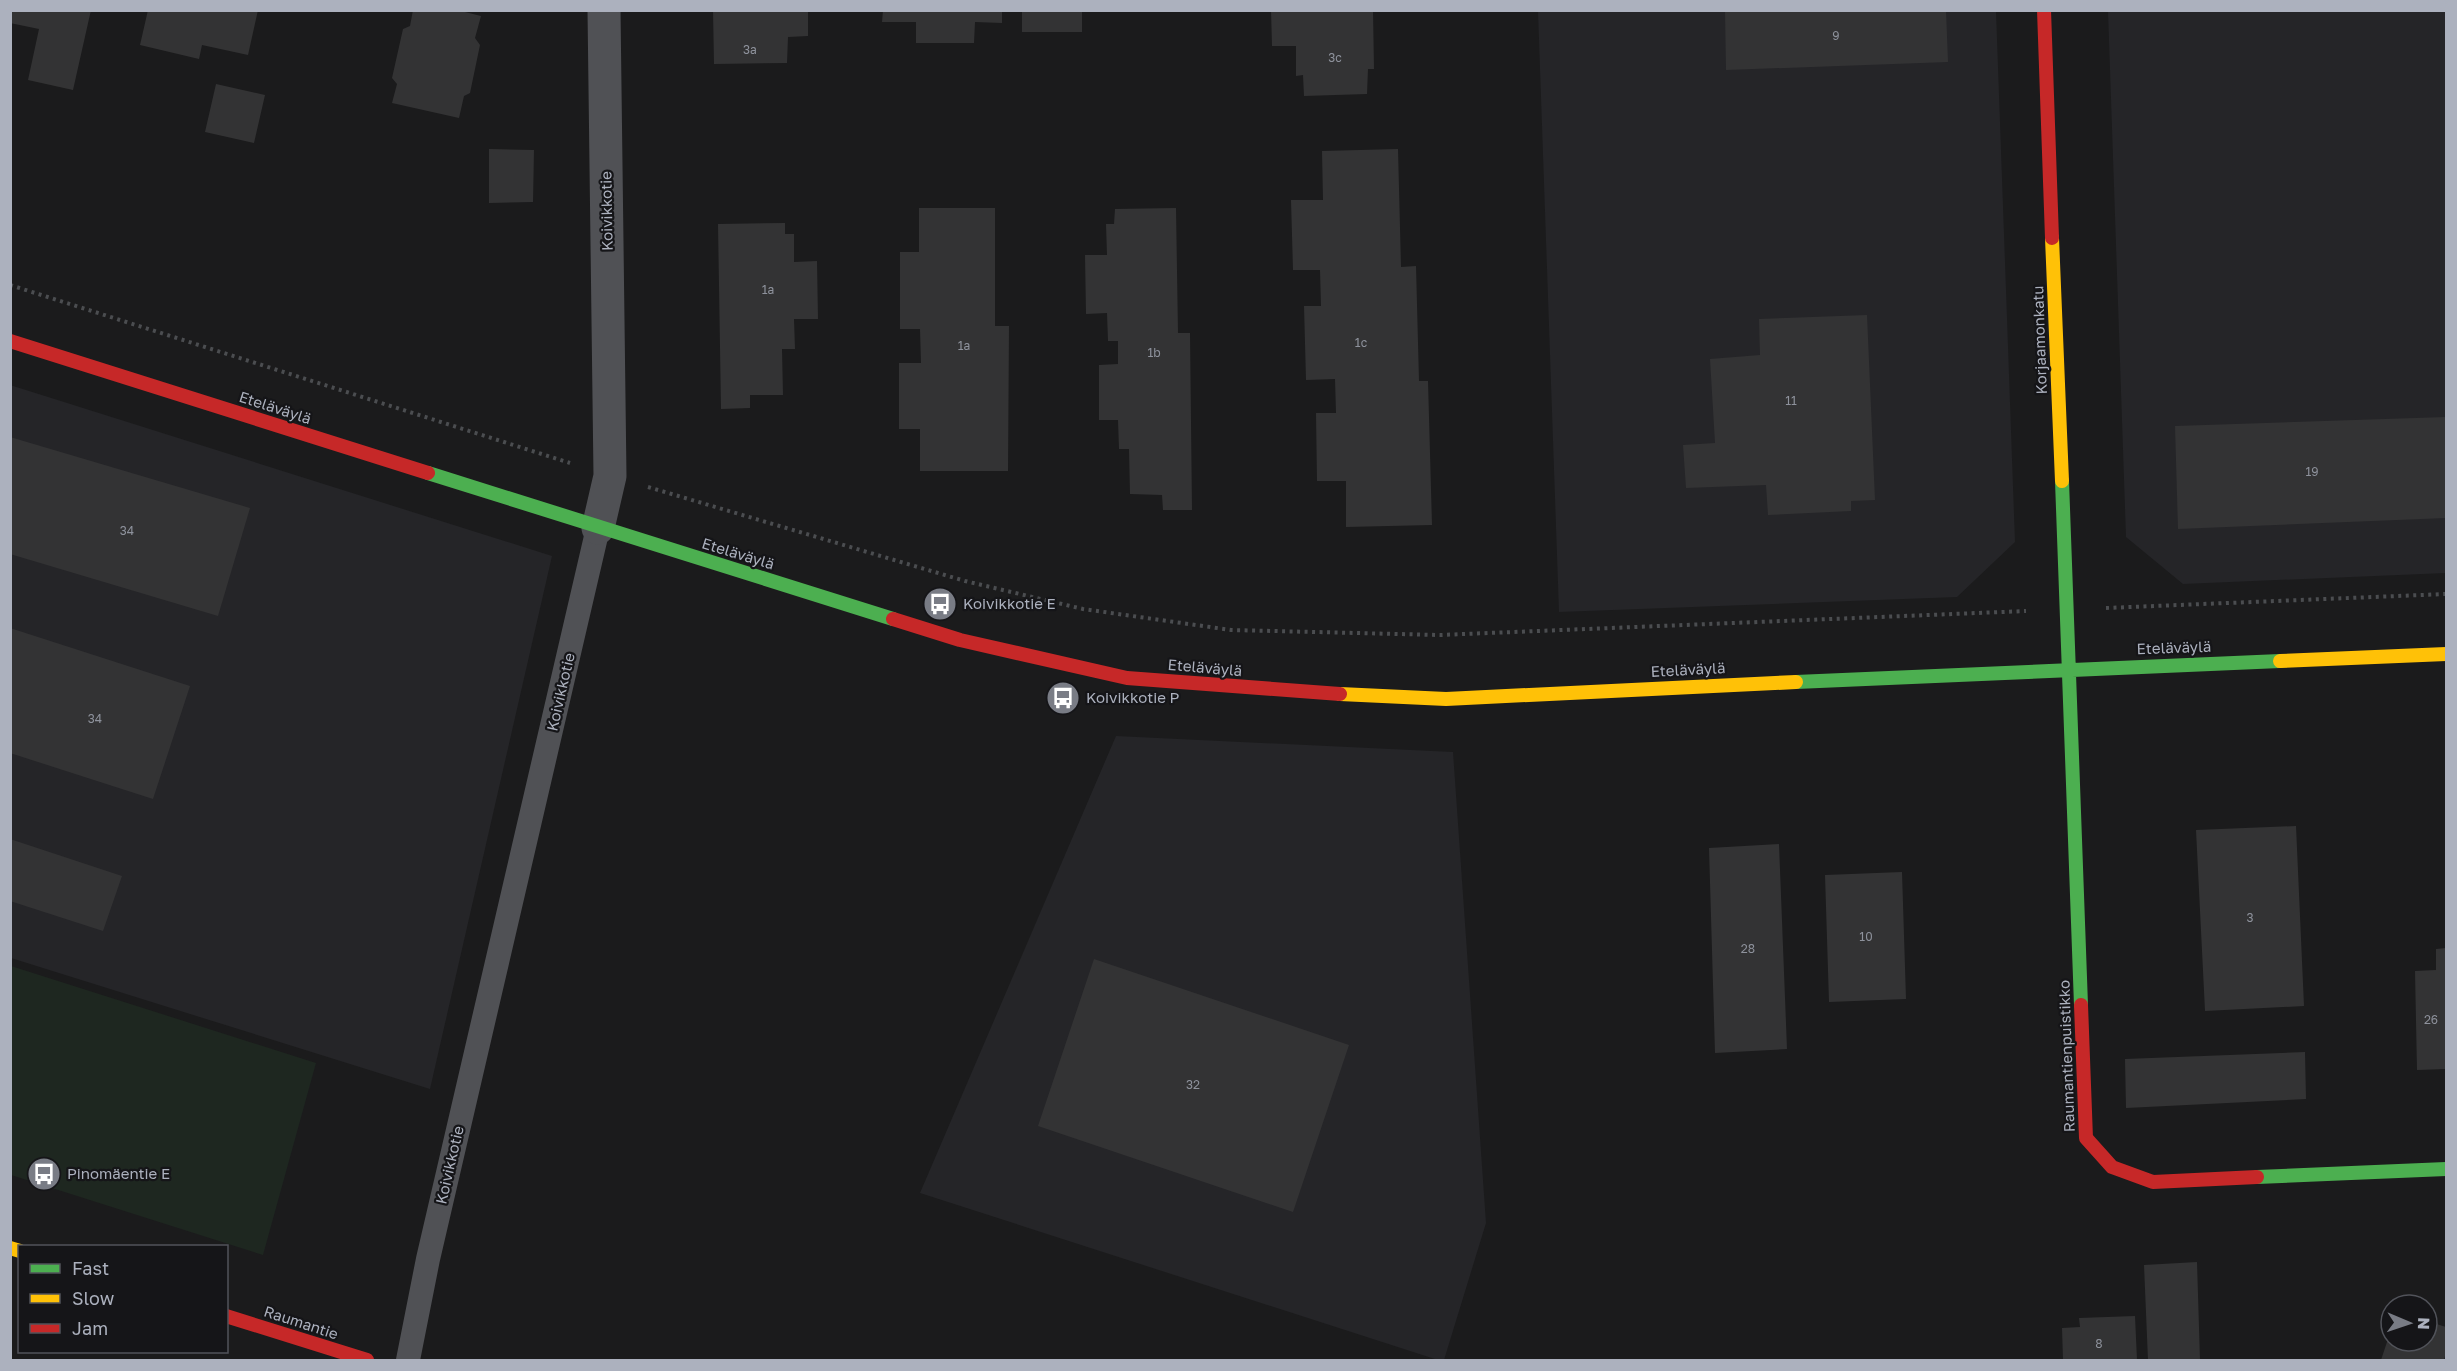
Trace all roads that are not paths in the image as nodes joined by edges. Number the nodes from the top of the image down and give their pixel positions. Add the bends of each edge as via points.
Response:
1 (604, 10) edge
2 (2044, 10) edge
3 (10, 341) edge
4 (598, 528) junction
5 (2446, 654) edge
6 (2069, 669) junction
7 (2446, 1169) edge
8 (228, 1317) edge
9 (367, 1360) edge
10 (408, 1360) edge

1 - 4 street, Koivikkotie via 610,476
2 - 6 main road, Korjaamonkatu
3 - 4 main road, Eteläväylä
4 - 6 main road, Eteläväylä via 960,640 1127,678 1446,699
4 - 10 lane, Koivikkotie
5 - 6 main road, Eteläväylä
6 - 7 main road, Raumantienpuistikko via 2086,1138 2112,1167 2153,1182
8 - 9 main road, Raumantie

